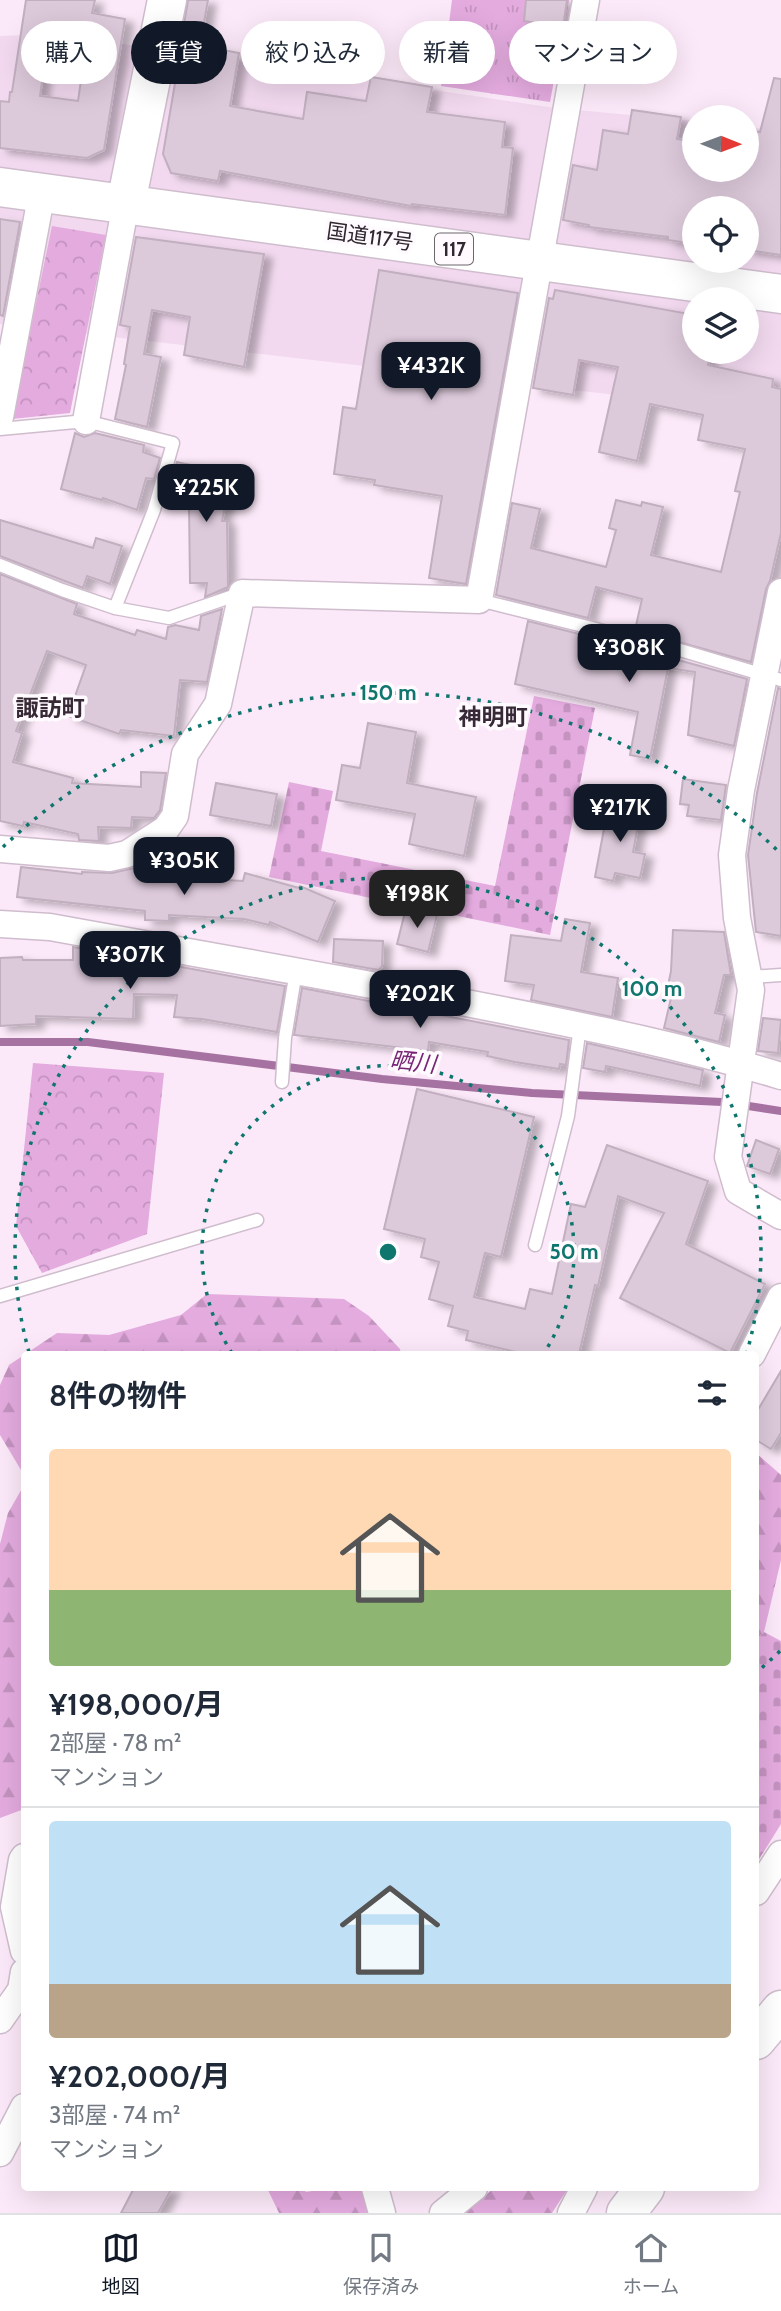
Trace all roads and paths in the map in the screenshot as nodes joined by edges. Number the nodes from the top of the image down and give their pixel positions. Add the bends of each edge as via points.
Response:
1 (167, 0) edge
2 (586, 0) edge
3 (0, 187) edge
4 (42, 192) junction
5 (126, 203) junction
6 (539, 260) junction
7 (781, 294) edge
8 (0, 417) edge
9 (86, 421) junction
10 (0, 429) edge
11 (0, 565) edge
12 (781, 592) edge
13 (242, 593) junction
14 (479, 600) junction
15 (115, 608) junction
16 (773, 677) edge
17 (0, 849) edge
18 (0, 924) edge
19 (296, 971) junction
20 (781, 975) edge
21 (750, 976) junction
22 (580, 1026) junction
23 (741, 1075) junction
24 (781, 1076) edge
25 (282, 1082) dead end
26 (781, 1216) edge
27 (257, 1220) dead end
28 (535, 1245) dead end
29 (0, 1296) edge
30 (781, 1297) edge
31 (754, 1351) edge
32 (781, 1854) edge
33 (21, 1866) edge
34 (759, 1887) edge
35 (21, 1938) edge
36 (21, 1990) edge
37 (781, 2010) edge
38 (0, 2020) edge
39 (759, 2036) edge
40 (21, 2113) edge
41 (0, 2153) edge
42 (376, 2191) edge
43 (470, 2191) edge
44 (582, 2191) edge
45 (643, 2191) edge
46 (382, 2213) edge
47 (443, 2213) edge
48 (571, 2213) edge
49 (626, 2213) edge

1 - 5 main road
2 - 6 street
3 - 4 main road, 国道117号 / 117
4 - 5 main road, 国道117号 / 117
4 - 8 street
5 - 6 main road, 国道117号 / 117
5 - 9 street
6 - 7 main road, 国道117号 / 117
6 - 14 street
9 - 10 lane
9 - 15 lane via 173,443 154,510
11 - 15 lane
12 - 16 street
13 - 14 street
13 - 15 lane via 169,618
13 - 17 street via 218,704 185,754 175,816 166,829 127,854 109,858
14 - 16 lane
16 - 21 street via 741,790 732,855 737,918
18 - 19 street via 50,927
19 - 22 street
19 - 25 lane
20 - 21 lane
21 - 23 street
22 - 23 street
22 - 28 lane via 568,1116
23 - 24 street
23 - 26 street via 728,1157 738,1191
27 - 29 lane
30 - 31 street
32 - 34 street
33 - 35 street via 14,1906
36 - 38 street
37 - 39 main road
40 - 41 street
42 - 46 street
43 - 47 street
44 - 48 street
45 - 49 main road

